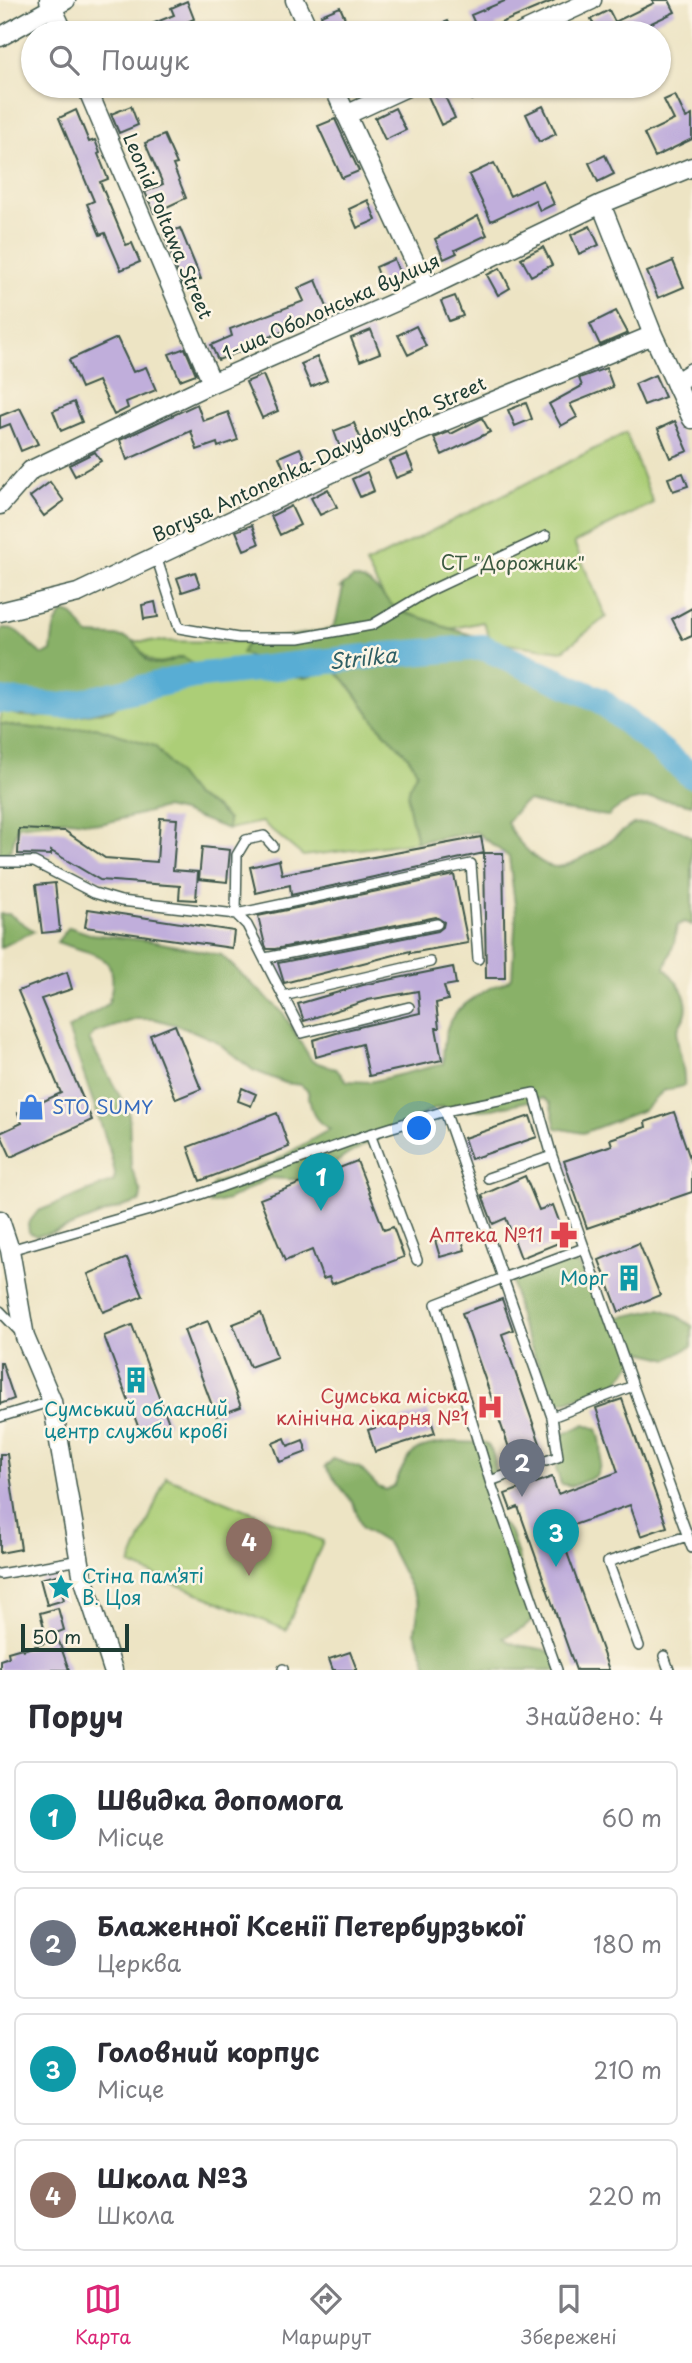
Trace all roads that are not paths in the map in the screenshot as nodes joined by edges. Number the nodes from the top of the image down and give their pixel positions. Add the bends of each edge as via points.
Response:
1 (295, 0) edge
2 (592, 0) edge
3 (56, 3) edge
4 (26, 21) edge
5 (61, 21) edge
6 (305, 21) edge
7 (547, 21) edge
8 (21, 24) edge
9 (0, 37) edge
10 (91, 98) edge
11 (338, 98) edge
12 (383, 98) edge
13 (346, 115) junction
14 (692, 167) edge
15 (601, 204) junction
16 (427, 288) junction
17 (653, 335) junction
18 (692, 372) edge
19 (212, 383) junction
20 (675, 383) junction
21 (692, 419) edge
22 (0, 505) edge
23 (546, 536) dead end
24 (156, 556) junction
25 (0, 612) edge
26 (272, 846) dead end
27 (0, 862) edge
28 (236, 914) junction
29 (437, 924) dead end
30 (265, 958) junction
31 (478, 959) dead end
32 (430, 962) dead end
33 (284, 996) junction
34 (409, 1007) dead end
35 (446, 1111) junction
36 (370, 1134) junction
37 (552, 1156) junction
38 (488, 1178) dead end
39 (0, 1220) edge
40 (584, 1248) junction
41 (10, 1250) junction
42 (417, 1260) dead end
43 (503, 1278) junction
44 (0, 1311) edge
45 (25, 1337) junction
46 (633, 1387) junction
47 (52, 1401) junction
48 (0, 1417) edge
49 (552, 1417) junction
50 (490, 1481) junction
51 (687, 1536) junction
52 (692, 1548) edge
53 (80, 1559) junction
54 (0, 1574) edge
55 (639, 1646) dead end
56 (664, 1656) dead end
57 (113, 1670) edge
58 (557, 1670) edge
59 (669, 1670) edge

1 - 6 street
2 - 7 street
3 - 4 street
3 - 5 street
8 - 9 street
10 - 19 street, Leonid Poltawa Street
11 - 13 street
12 - 13 street
13 - 16 street
14 - 15 street, 1-ша Оболонська вулиця
15 - 16 street, 1-ша Оболонська вулиця
15 - 17 street
16 - 19 street, 1-ша Оболонська вулиця
17 - 20 street
17 - 24 street, Borysa Antonenka-Davydovycha Street via 414,435
18 - 20 street
19 - 22 street, 1-ша Оболонська вулиця via 31,470
20 - 21 street
23 - 24 lane via 427,592 372,625 299,638 238,638 179,628
24 - 25 street, Borysa Antonenka-Davydovycha Street via 78,593
26 - 28 lane via 264,836 246,840 237,855
27 - 28 lane via 34,862 94,893 121,901
28 - 30 lane
28 - 31 lane via 471,864
29 - 30 lane
30 - 33 lane
32 - 33 lane
33 - 34 lane via 302,1033
35 - 36 lane
35 - 37 lane via 534,1093
35 - 43 lane
36 - 41 lane via 181,1202
36 - 42 lane
37 - 38 lane
37 - 40 lane
39 - 41 street
40 - 43 lane
40 - 46 lane
41 - 45 street
43 - 49 lane
43 - 50 lane via 436,1304
44 - 45 lane
45 - 47 street
46 - 49 lane
46 - 51 lane
47 - 48 lane
47 - 53 street
49 - 50 lane via 558,1457
50 - 58 lane
51 - 52 lane
51 - 55 lane via 608,1562
53 - 54 lane
53 - 57 street
56 - 59 lane

